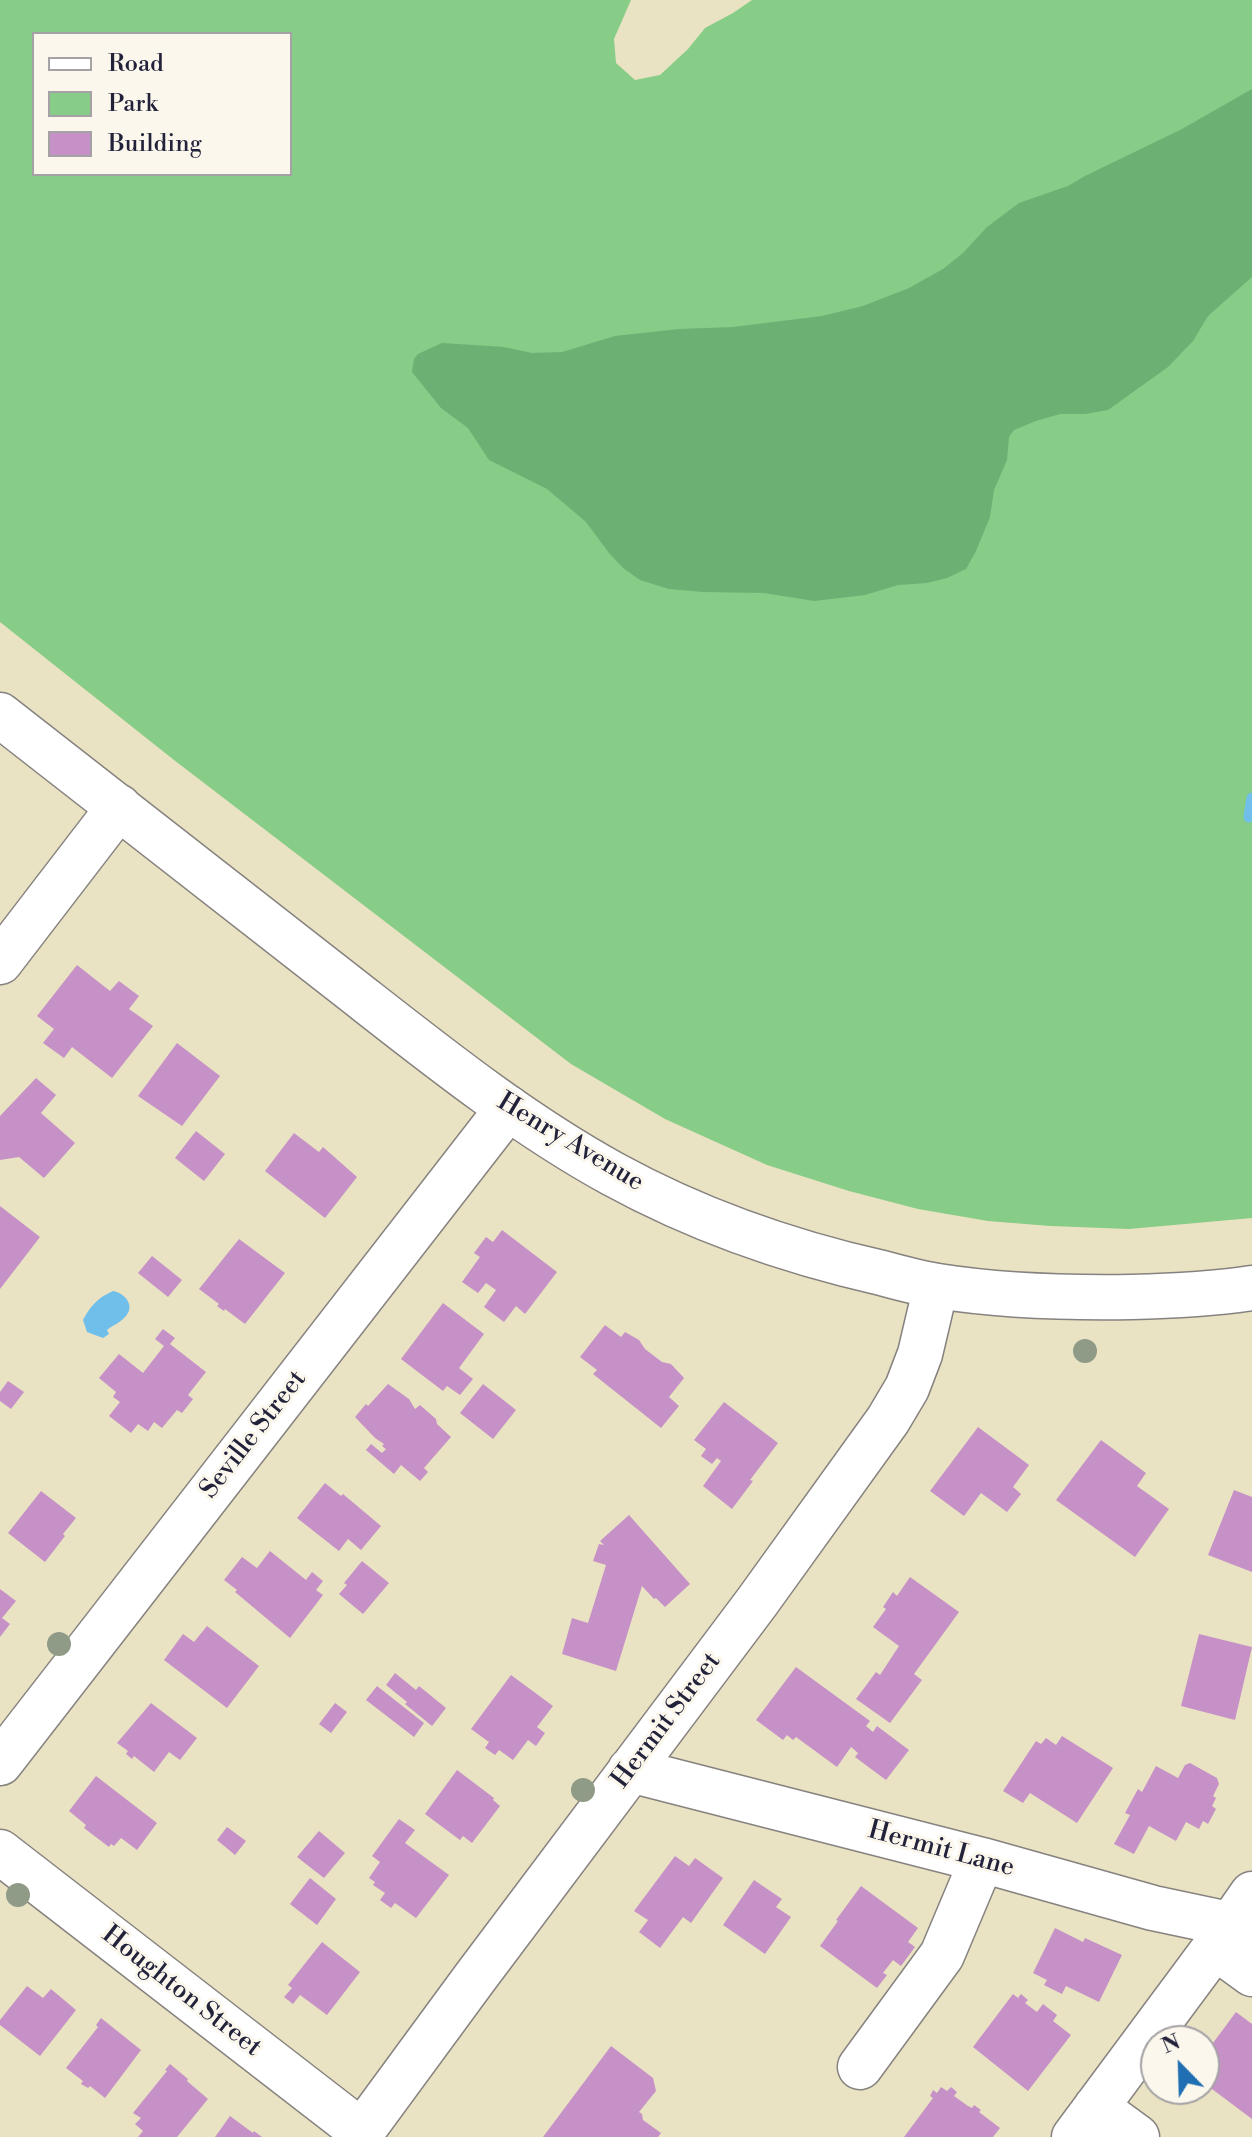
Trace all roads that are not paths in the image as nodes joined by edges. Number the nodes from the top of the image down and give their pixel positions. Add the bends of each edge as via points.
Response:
1 (0, 715) edge
2 (119, 807) junction
3 (0, 962) edge
4 (508, 1108) junction
5 (936, 1286) junction
6 (1252, 1288) edge
7 (0, 1763) edge
8 (630, 1770) junction
9 (0, 1852) edge
10 (982, 1860) junction
11 (1237, 1924) edge
12 (1252, 1974) edge
13 (860, 2067) dead end
14 (1085, 2122) edge
15 (360, 2134) edge
16 (1137, 2137) edge

1 - 2 street, Henry Avenue
2 - 3 street
2 - 4 street, Henry Avenue
4 - 5 street, Henry Avenue via 613,1174 732,1228 776,1245
4 - 7 street, Seville Street
5 - 6 street, Henry Avenue via 1091,1297
5 - 8 street, Hermit Street via 920,1354 888,1420
8 - 10 street, Hermit Lane
8 - 15 street, Hermit Street
9 - 15 street, Houghton Street
10 - 11 street, Hermit Lane via 1153,1908
10 - 13 street via 942,1955
11 - 12 street
11 - 14 street
14 - 16 street

